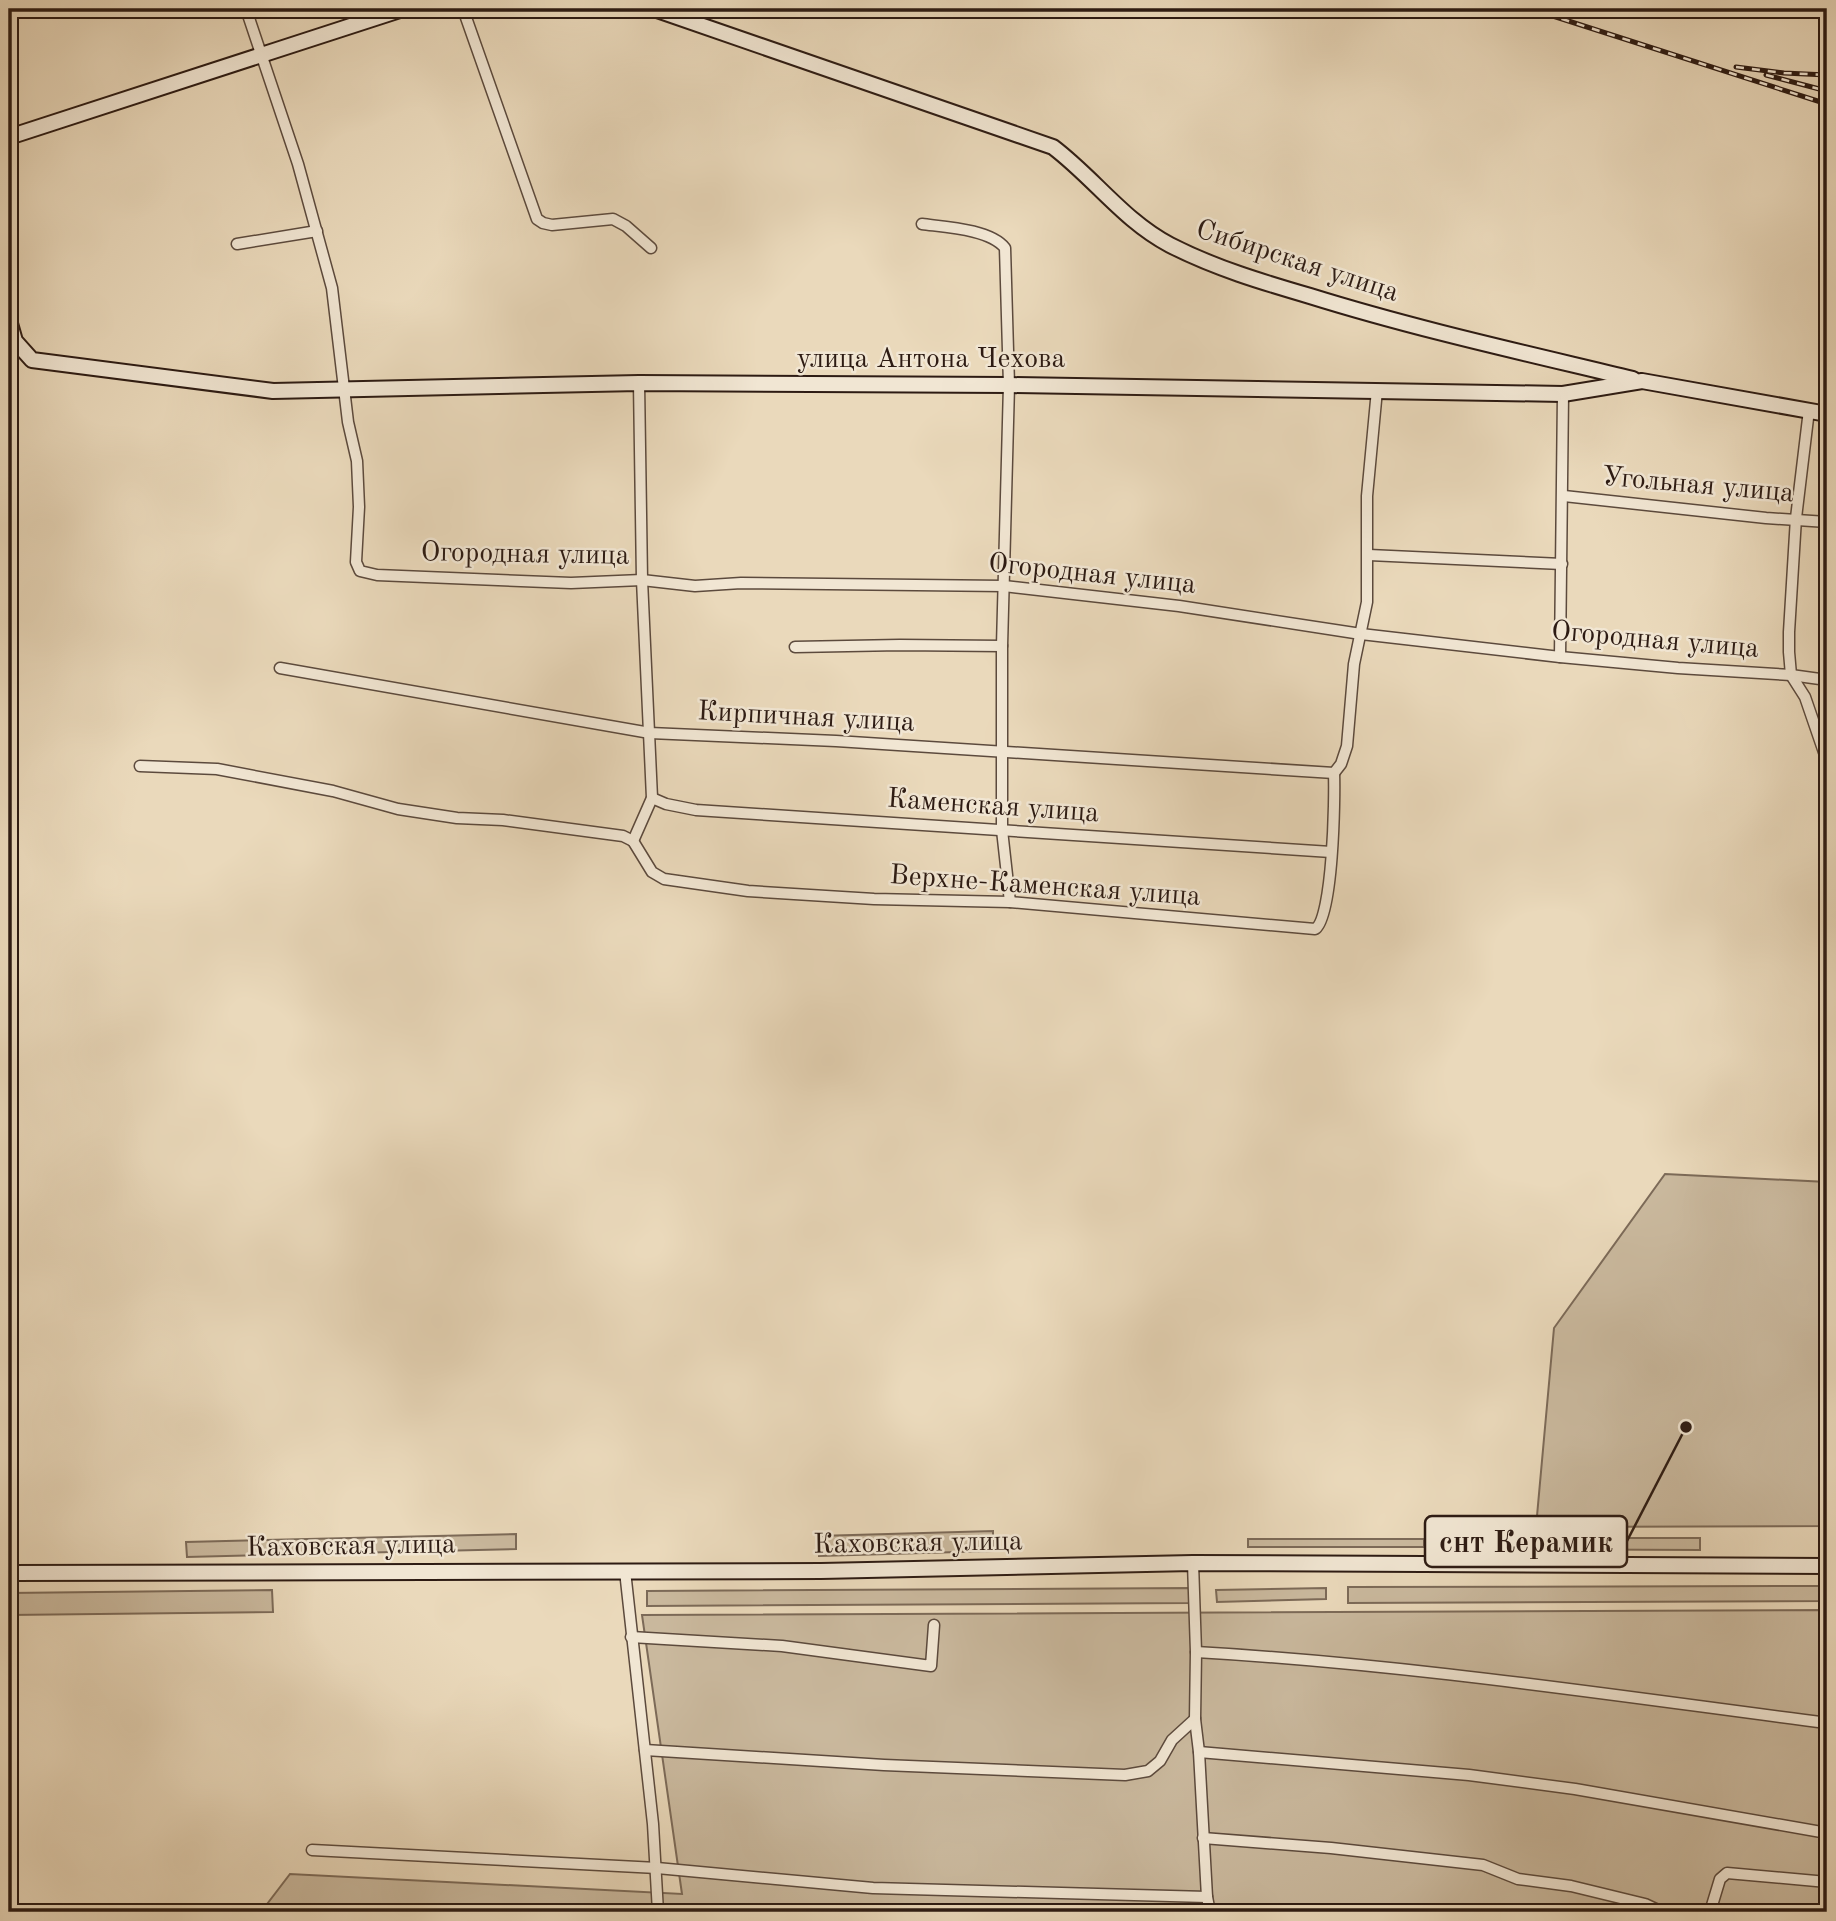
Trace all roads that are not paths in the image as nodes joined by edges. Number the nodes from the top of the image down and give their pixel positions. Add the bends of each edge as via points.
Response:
1 (246, 9) edge
2 (403, 9) edge
3 (463, 9) edge
4 (654, 9) edge
5 (262, 55) junction
6 (9, 137) edge
7 (922, 223) dead end
8 (317, 231) junction
9 (237, 244) dead end
10 (651, 248) dead end
11 (9, 320) edge
12 (1642, 381) junction
13 (639, 383) junction
14 (1009, 385) junction
15 (1377, 390) junction
16 (346, 391) junction
17 (1563, 394) junction
18 (1809, 410) junction
19 (1827, 414) edge
20 (1564, 496) junction
21 (1796, 518) junction
22 (1827, 522) edge
23 (1368, 555) junction
24 (1562, 564) junction
25 (642, 580) junction
26 (1004, 586) junction
27 (1361, 634) junction
28 (1002, 646) junction
29 (795, 647) dead end
30 (1560, 657) junction
31 (280, 668) dead end
32 (1791, 674) junction
33 (1827, 680) edge
34 (650, 733) junction
35 (1001, 751) junction
36 (1827, 761) edge
37 (140, 766) dead end
38 (1334, 773) junction
39 (652, 798) junction
40 (1002, 831) junction
41 (634, 841) junction
42 (1331, 852) junction
43 (1010, 902) junction
44 (1193, 1563) junction
45 (1827, 1566) edge
46 (625, 1571) junction
47 (9, 1573) edge
48 (934, 1625) dead end
49 (631, 1637) junction
50 (1196, 1651) junction
51 (1195, 1719) junction
52 (1827, 1723) edge
53 (645, 1750) junction
54 (1199, 1752) junction
55 (1827, 1833) edge
56 (1203, 1838) junction
57 (312, 1850) dead end
58 (657, 1868) junction
59 (1827, 1882) edge
60 (1207, 1897) junction
61 (658, 1912) edge
62 (1210, 1912) edge
63 (1662, 1912) edge
64 (1710, 1912) edge

1 - 5 street
2 - 5 street
3 - 10 street via 537,219 552,225 613,219
4 - 12 street, Сибирская улица via 1053,147 1133,222 1224,270 1372,315
5 - 6 street
5 - 8 street
7 - 14 street via 972,231 1005,248
8 - 9 street
8 - 16 street via 334,298
11 - 16 street, улица Антона Чехова via 15,341 32,360 235,388
12 - 17 street, улица Антона Чехова
12 - 18 street, улица Антона Чехова
13 - 14 street, улица Антона Чехова
13 - 16 street, улица Антона Чехова
13 - 25 street
14 - 15 street, улица Антона Чехова
14 - 26 street
15 - 17 street, улица Антона Чехова
15 - 23 street via 1367,496
16 - 25 street, Огородная улица via 358,471 356,562 360,571 571,583
17 - 20 street
18 - 19 street, улица Антона Чехова
18 - 21 street
20 - 21 street, Угольная улица
20 - 24 street
21 - 22 street, Угольная улица
21 - 32 street
23 - 24 street
23 - 27 street
24 - 30 street
25 - 26 street, Огородная улица via 695,586
25 - 34 street
26 - 27 street, Огородная улица
26 - 28 street
27 - 30 street, Огородная улица
27 - 38 street via 1347,746
28 - 29 street
28 - 35 street
30 - 32 street, Огородная улица
31 - 34 street, Кирпичная улица
32 - 33 street, Огородная улица
32 - 36 street via 1805,697
34 - 35 street, Кирпичная улица
34 - 39 street
35 - 38 street, Кирпичная улица
35 - 40 street
37 - 41 street via 217,768 398,808
38 - 42 street, Верхне-Каменская улица
39 - 40 street, Каменская улица via 696,810
39 - 41 street
40 - 42 street, Каменская улица
40 - 43 street
41 - 43 street, Верхне-Каменская улица via 652,872 680,882 874,899
42 - 43 street, Верхне-Каменская улица via 1322,922 1315,929
44 - 45 street, Каховская улица
44 - 46 street, Каховская улица
44 - 50 street
46 - 47 street, Каховская улица
46 - 49 street
48 - 49 street via 931,1666 782,1646
49 - 53 street
50 - 51 street
50 - 52 street via 1428,1671
51 - 53 street via 1148,1772 1125,1775
51 - 54 street
53 - 58 street
54 - 55 street via 1469,1775
54 - 56 street
56 - 60 street
56 - 63 street via 1483,1865 1518,1878 1571,1886
57 - 58 street
58 - 60 street via 873,1888
58 - 61 street
59 - 64 street via 1727,1873 1720,1879
60 - 62 street

